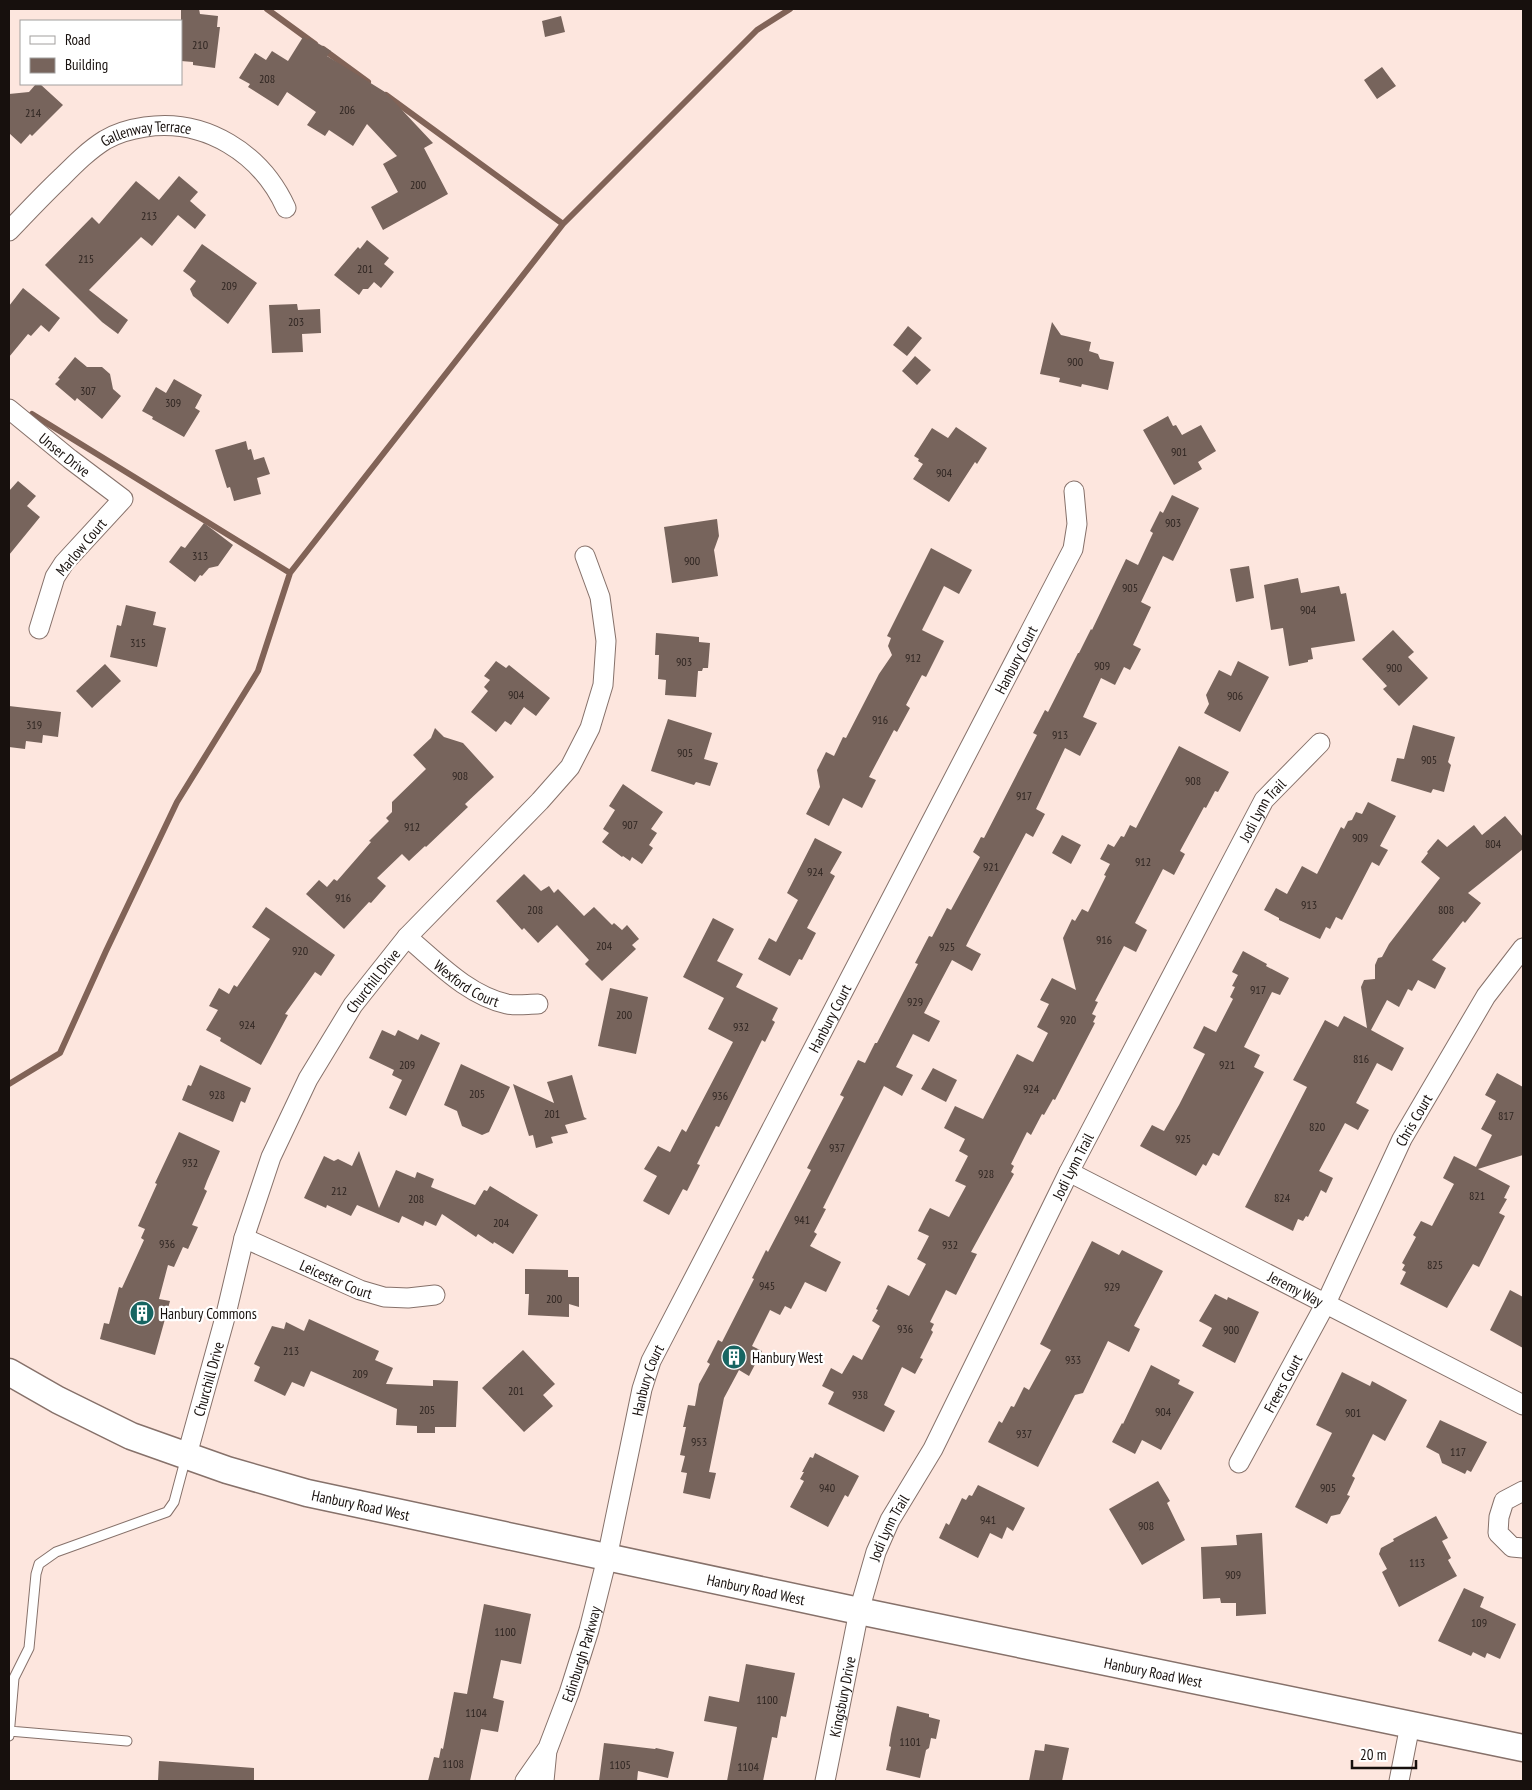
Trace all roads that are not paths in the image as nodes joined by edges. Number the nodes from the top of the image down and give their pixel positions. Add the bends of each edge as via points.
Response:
1 (286, 208) dead end
2 (9, 231) edge
3 (9, 409) edge
4 (1074, 491) dead end
5 (123, 499) joint
6 (585, 556) dead end
7 (39, 629) dead end
8 (1320, 743) dead end
9 (406, 937) junction
10 (1523, 948) edge
11 (538, 1004) dead end
12 (1069, 1172) junction
13 (244, 1238) junction
14 (435, 1295) dead end
15 (1326, 1303) junction
16 (9, 1372) edge
17 (1523, 1405) edge
18 (187, 1454) junction
19 (1239, 1464) dead end
20 (1523, 1491) edge
21 (1523, 1548) edge
22 (608, 1558) junction
23 (859, 1611) junction
24 (1410, 1725) junction
25 (9, 1731) edge
26 (9, 1736) edge
27 (127, 1740) dead end
28 (548, 1748) junction
29 (1523, 1748) edge
30 (525, 1781) edge
31 (544, 1781) edge
32 (825, 1781) edge
33 (1399, 1781) edge

1 - 2 street, Gallenway Terrace via 274,184 245,154 201,131 158,125 131,129 87,152
3 - 5 street, Unser Drive
4 - 22 street, Hanbury Court via 1077,524 1073,549 652,1361 642,1388
5 - 7 street, Marlow Court via 64,563 55,577
6 - 9 street, Churchill Drive via 600,597 606,641 603,685 590,728 570,767 552,788
8 - 12 street, Jodi Lynn Trail via 1264,800
9 - 11 street, Wexford Court via 480,995 508,1004
9 - 13 street, Churchill Drive via 353,1005 308,1079 271,1157
10 - 15 street, Chris Court via 1486,996 1402,1139
12 - 15 street, Jeremy Way
12 - 23 street, Jodi Lynn Trail via 933,1449 890,1520 876,1552
13 - 14 street, Leicester Court via 360,1290 384,1297
13 - 18 street, Churchill Drive
15 - 17 street, Jeremy Way
15 - 19 street, Freers Court
16 - 18 main road, Hanbury Road West via 131,1436
18 - 22 main road, Hanbury Road West via 227,1470 307,1493
18 - 25 lane via 174,1502 167,1512 56,1552 39,1564 29,1648 14,1678
20 - 21 street via 1504,1501 1498,1533 1512,1547
22 - 23 main road, Hanbury Road West
22 - 28 street, Edinburgh Parkway via 589,1630
23 - 24 main road, Hanbury Road West
23 - 32 street, Kingsbury Drive
24 - 29 main road, Hanbury Road West
24 - 33 street
25 - 26 lane
25 - 27 lane
28 - 30 street, Edinburgh Parkway
28 - 31 street, Edinburgh Parkway

